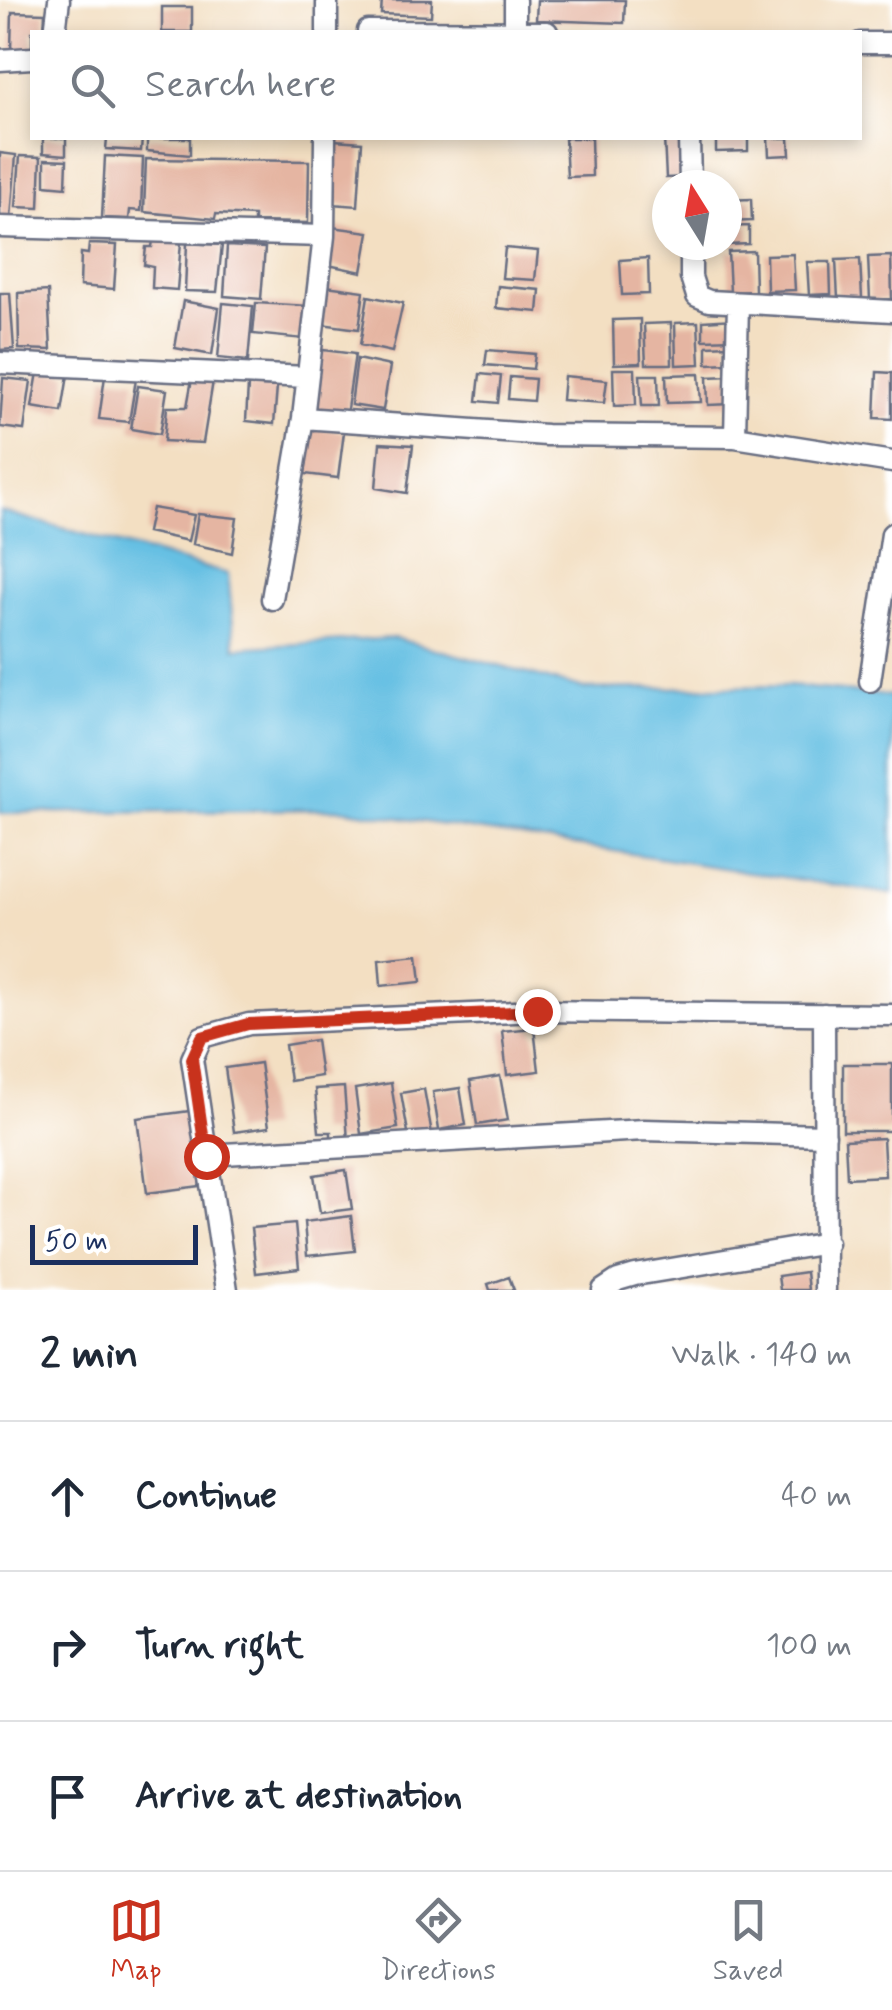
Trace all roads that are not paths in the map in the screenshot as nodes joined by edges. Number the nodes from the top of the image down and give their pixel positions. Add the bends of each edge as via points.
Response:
1 (59, 0) edge
2 (328, 0) edge
3 (515, 0) edge
4 (55, 30) edge
5 (327, 30) edge
6 (368, 30) edge
7 (515, 30) joint
8 (862, 43) edge
9 (892, 43) edge
10 (30, 58) edge
11 (0, 60) edge
12 (325, 140) edge
13 (689, 140) edge
14 (690, 170) edge
15 (0, 227) edge
16 (324, 236) junction
17 (691, 260) edge
18 (738, 303) junction
19 (892, 311) edge
20 (0, 363) edge
21 (308, 377) junction
22 (303, 418) junction
23 (734, 437) junction
24 (892, 462) edge
25 (892, 534) edge
26 (272, 600) dead end
27 (870, 681) dead end
28 (824, 1014) junction
29 (892, 1016) edge
30 (825, 1135) junction
31 (206, 1156) junction
32 (827, 1243) junction
33 (226, 1290) edge
34 (604, 1290) edge
35 (825, 1290) edge

1 - 4 street
2 - 5 street
3 - 7 street
6 - 7 street
8 - 9 street
10 - 11 street
12 - 16 street
13 - 14 street
15 - 16 street
16 - 21 street
17 - 18 street via 697,296
18 - 19 street
18 - 23 street
20 - 21 street
21 - 22 street
22 - 23 street via 546,435
22 - 26 street
23 - 24 street
25 - 27 street
28 - 29 street
28 - 30 street
28 - 31 street via 537,1011 224,1028 202,1037 192,1059
30 - 31 street via 644,1130
30 - 32 street
31 - 33 street
32 - 34 street via 635,1276
32 - 35 street

